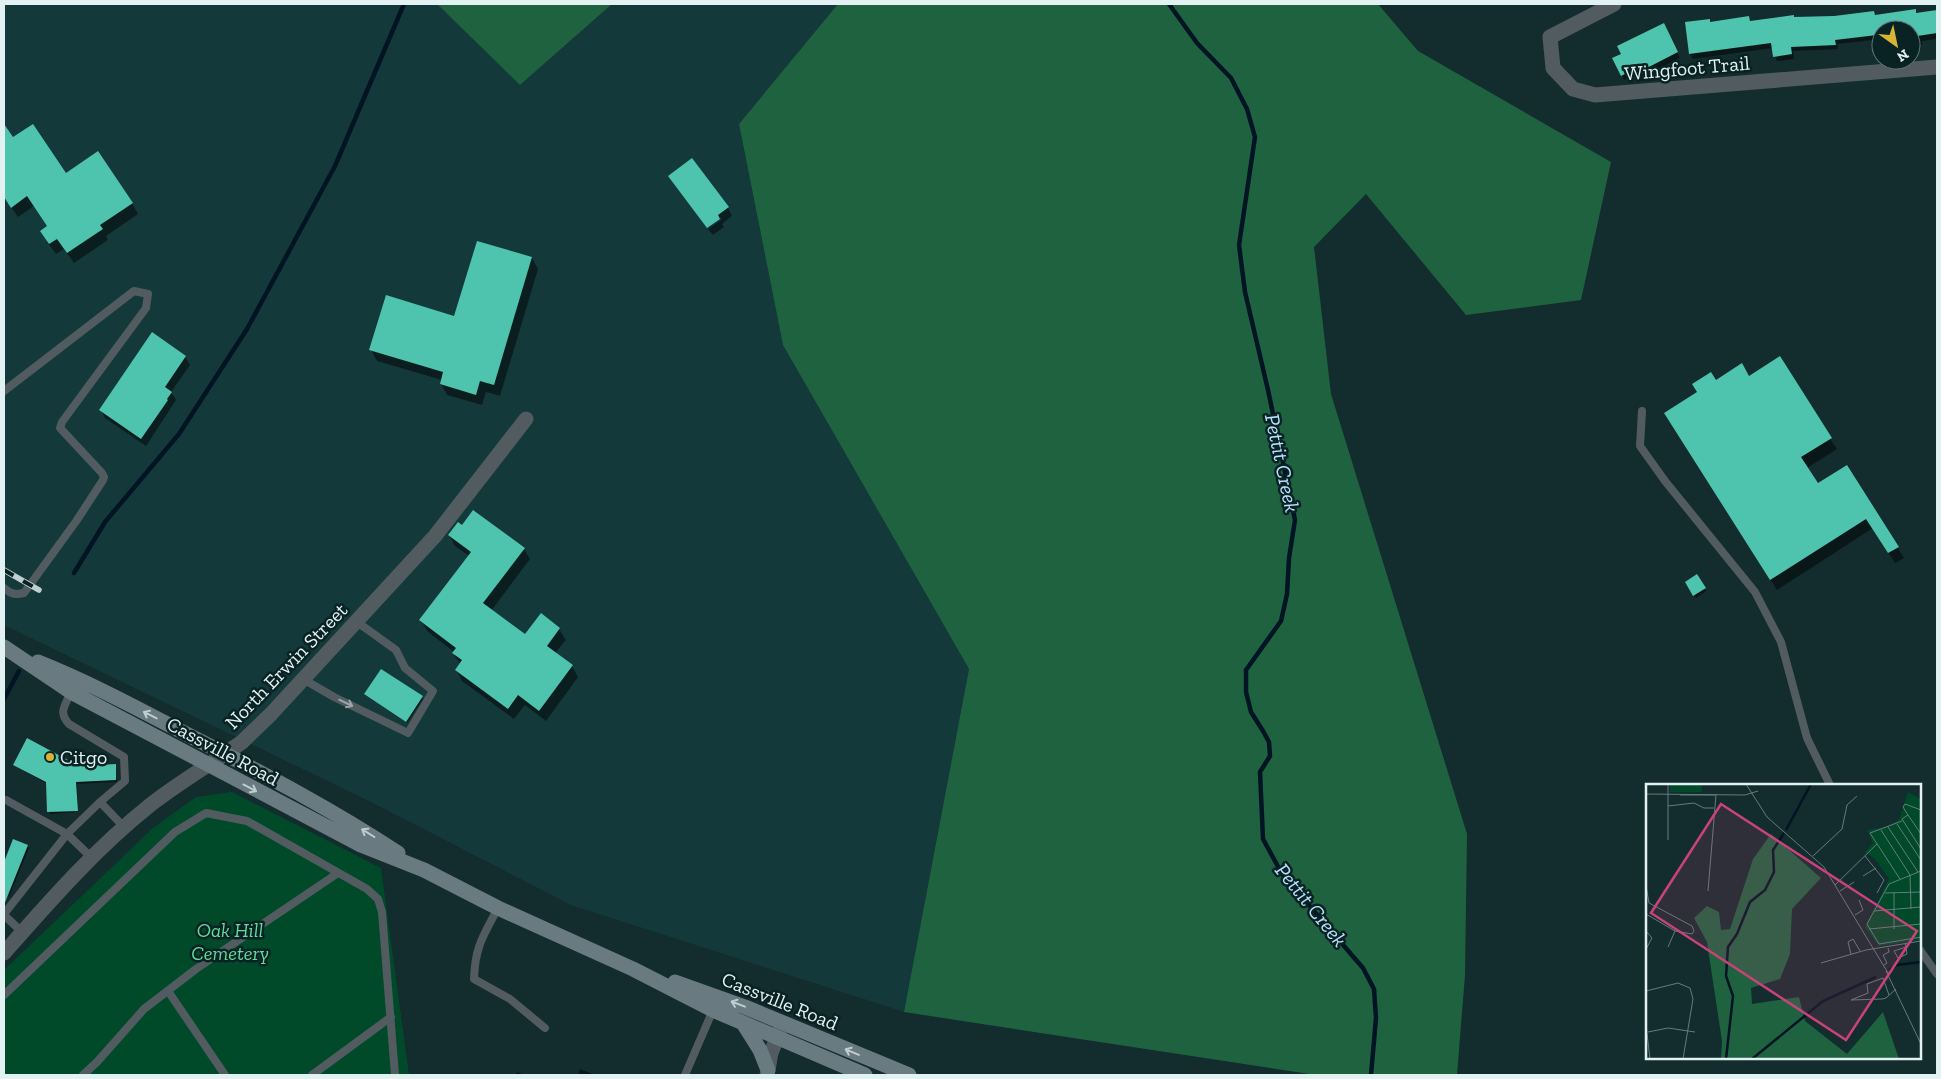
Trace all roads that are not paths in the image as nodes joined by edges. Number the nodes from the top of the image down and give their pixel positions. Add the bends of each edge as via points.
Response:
1 (1614, 4) edge
2 (1937, 67) edge
3 (4, 391) edge
4 (1642, 411) dead end
5 (526, 419) dead end
6 (4, 588) edge
7 (357, 622) junction
8 (8, 649) edge
9 (303, 679) junction
10 (71, 692) junction
11 (225, 754) junction
12 (207, 765) junction
13 (1830, 784) edge
14 (4, 800) edge
15 (100, 802) junction
16 (124, 827) junction
17 (67, 834) junction
18 (92, 858) junction
19 (424, 870) junction
20 (338, 873) junction
21 (498, 908) junction
22 (4, 915) edge
23 (22, 932) junction
24 (1921, 951) edge
25 (4, 953) edge
26 (633, 969) junction
27 (1937, 974) edge
28 (168, 991) junction
29 (4, 995) edge
30 (713, 1010) junction
31 (391, 1017) junction
32 (743, 1023) junction
33 (783, 1023) junction
34 (545, 1028) dead end
35 (777, 1038) junction
36 (768, 1072) edge
37 (83, 1075) edge
38 (224, 1075) edge
39 (312, 1075) edge
40 (395, 1075) edge
41 (685, 1075) edge
42 (865, 1075) edge
43 (909, 1075) edge

1 - 2 street, Wingfoot Trail via 1550,38 1553,68 1573,89 1595,95
3 - 6 lane via 134,291 148,294 146,308 60,428 104,477 103,480 24,593 16,595
4 - 13 lane via 1640,446 1754,592 1781,642 1808,738
5 - 7 street, North Erwin Street via 435,536
7 - 9 street, North Erwin Street
9 -> 7 lane via 408,733 432,691 405,668 396,650
8 - 10 main road, Cassville Road
11 -> 8 main road, Cassville Road via 78,679
9 - 11 street, North Erwin Street via 242,742
10 - 12 main road, Cassville Road
10 - 15 lane via 62,711 69,724 124,757 126,781
11 - 12 street, North Erwin Street
19 -> 11 main road, Cassville Road via 366,831
12 - 16 street, North Erwin Street
12 -> 19 main road, Cassville Road via 361,845
14 - 17 lane
15 - 16 lane
15 - 17 lane
16 - 18 street, North Erwin Street
17 - 18 lane
17 - 22 lane
18 - 23 street, North Erwin Street
19 - 21 main road, Cassville Road
20 - 28 lane
20 - 29 lane via 247,822 206,813 175,832
20 - 31 lane via 378,899
21 - 26 main road, Cassville Road
21 - 34 lane via 478,946 474,979 510,999
22 - 23 lane
23 - 25 street, North Erwin Street
24 - 27 lane
26 - 30 main road, Cassville Road
33 -> 26 main road, Cassville Road via 717,996
28 - 37 lane via 144,1009
28 - 38 lane
30 - 32 main road, Cassville Road
30 - 41 lane
31 - 39 lane
31 - 40 lane
32 - 35 main road, Cassville Road
32 - 36 main road via 760,1050
33 - 35 street
43 -> 33 main road, Cassville Road
35 - 36 street
35 - 42 main road, Cassville Road

